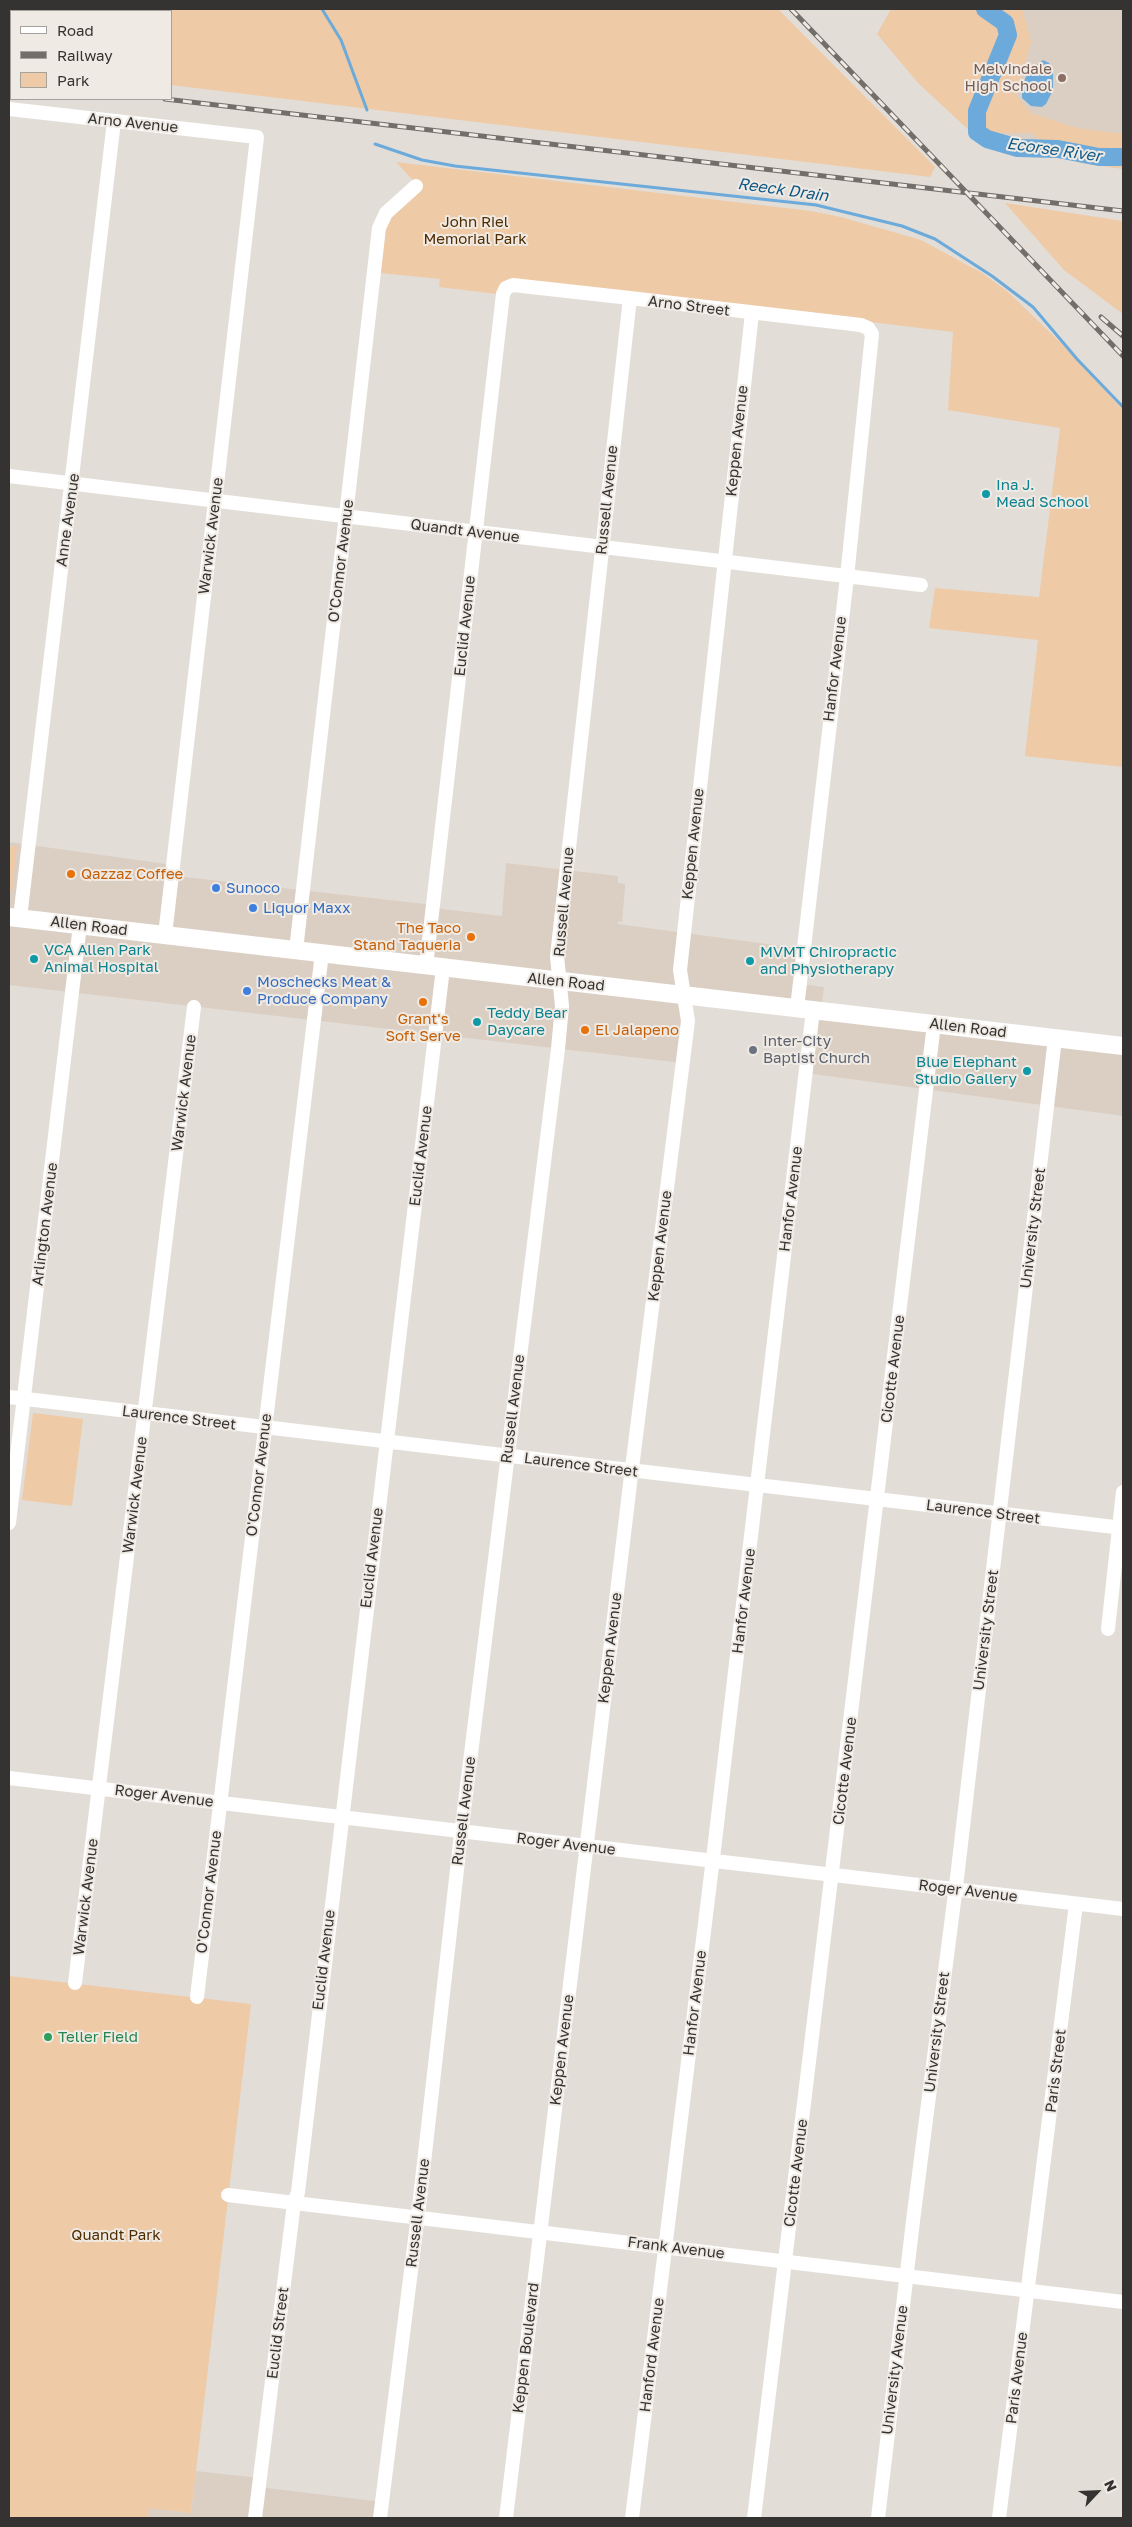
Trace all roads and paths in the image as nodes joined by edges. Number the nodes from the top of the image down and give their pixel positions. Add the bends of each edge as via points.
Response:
1 (9, 109) edge
2 (114, 121) junction
3 (257, 137) joint
4 (416, 186) dead end
5 (506, 288) joint
6 (630, 298) junction
7 (752, 313) junction
8 (870, 331) joint
9 (9, 476) edge
10 (71, 484) junction
11 (215, 500) junction
12 (346, 517) junction
13 (477, 533) junction
14 (602, 546) junction
15 (724, 561) junction
16 (847, 577) junction
17 (921, 585) dead end
18 (15, 918) edge
19 (80, 925) junction
20 (165, 935) junction
21 (296, 950) junction
22 (322, 953) junction
23 (435, 967) junction
24 (560, 981) junction
25 (684, 995) junction
26 (194, 1008) dead end
27 (805, 1009) junction
28 (934, 1024) junction
29 (1055, 1038) junction
30 (1123, 1046) edge
31 (9, 1397) edge
32 (24, 1399) junction
33 (145, 1414) junction
34 (265, 1428) junction
35 (386, 1442) junction
36 (507, 1456) junction
37 (631, 1470) junction
38 (756, 1485) junction
39 (1123, 1492) edge
40 (877, 1499) junction
41 (1000, 1514) junction
42 (9, 1523) edge
43 (1121, 1528) edge
44 (1108, 1629) dead end
45 (9, 1778) edge
46 (99, 1788) junction
47 (220, 1803) junction
48 (340, 1817) junction
49 (461, 1831) junction
50 (587, 1846) junction
51 (713, 1861) junction
52 (831, 1876) junction
53 (955, 1890) junction
54 (1076, 1904) junction
55 (1123, 1910) edge
56 (75, 1983) dead end
57 (197, 1997) dead end
58 (302, 2149) joint
59 (546, 2178) joint
60 (672, 2192) joint
61 (228, 2195) dead end
62 (294, 2203) junction
63 (418, 2217) junction
64 (913, 2221) joint
65 (540, 2232) junction
66 (1035, 2237) joint
67 (666, 2247) junction
68 (786, 2262) junction
69 (906, 2277) junction
70 (1027, 2291) junction
71 (1123, 2302) edge
72 (255, 2518) edge
73 (380, 2518) edge
74 (506, 2518) edge
75 (632, 2518) edge
76 (754, 2518) edge
77 (878, 2518) edge
78 (999, 2518) edge

1 - 2 street, Arno Avenue
2 - 3 street, Arno Avenue
2 - 10 street, Anne Avenue
3 - 11 street, Warwick Avenue
4 - 12 street, O'Connor Avenue via 386,214 379,228
5 - 6 street, Arno Street via 513,285
5 - 13 street, Euclid Avenue
6 - 7 street, Arno Street
6 - 14 street, Russell Avenue
7 - 8 street, Arno Street via 861,325
7 - 15 street, Keppen Avenue
8 - 16 street, Hanfor Avenue via 872,337
9 - 10 street, Quandt Avenue
10 - 11 street, Quandt Avenue
10 - 18 street, Anne Avenue
11 - 12 street, Quandt Avenue
11 - 20 street, Warwick Avenue
12 - 13 street, Quandt Avenue
12 - 21 street, O'Connor Avenue
13 - 14 street, Quandt Avenue
13 - 23 street, Euclid Avenue
14 - 15 street, Quandt Avenue
14 - 24 street, Russell Avenue via 558,956
15 - 16 street, Quandt Avenue
15 - 25 street, Keppen Avenue via 680,970
16 - 17 street, Quandt Avenue
16 - 27 street, Hanfor Avenue
18 - 19 main road, Allen Road
19 - 20 main road, Allen Road
19 - 32 street, Arlington Avenue
20 - 21 main road, Allen Road
21 - 22 main road, Allen Road
22 - 23 main road, Allen Road
22 - 34 street, O'Connor Avenue
23 - 24 main road, Allen Road
23 - 35 street, Euclid Avenue
24 - 25 main road, Allen Road
24 - 36 street, Russell Avenue via 559,1041
25 - 27 main road, Allen Road
25 - 37 street, Keppen Avenue via 688,1021
26 - 33 street, Warwick Avenue
27 - 28 main road, Allen Road
27 - 38 street, Hanfor Avenue
28 - 29 main road, Allen Road
28 - 40 street, Cicotte Avenue
29 - 30 main road, Allen Road
29 - 41 street, University Street
31 - 32 street, Laurence Street
32 - 33 street, Laurence Street
32 - 42 street, Arlington Avenue
33 - 34 street, Laurence Street
33 - 46 street, Warwick Avenue
34 - 35 street, Laurence Street
34 - 47 street, O'Connor Avenue
35 - 36 street, Laurence Street
35 - 48 street, Euclid Avenue
36 - 37 street, Laurence Street
36 - 49 street, Russell Avenue
37 - 38 street, Laurence Street
37 - 50 street, Keppen Avenue
38 - 40 street, Laurence Street
38 - 51 street, Hanfor Avenue
39 - 43 street
40 - 41 street, Laurence Street
40 - 52 street, Cicotte Avenue
41 - 43 street, Laurence Street
41 - 53 street, University Street
43 - 44 street
45 - 46 street, Roger Avenue
46 - 47 street, Roger Avenue
46 - 56 street, Warwick Avenue
47 - 48 street, Roger Avenue
47 - 57 street, O'Connor Avenue
48 - 49 street, Roger Avenue
48 - 58 street, Euclid Avenue
49 - 50 street, Roger Avenue
49 - 63 street, Russell Avenue
50 - 51 street, Roger Avenue
50 - 59 street, Keppen Avenue
51 - 52 street, Roger Avenue
51 - 60 street, Hanfor Avenue
52 - 53 street, Roger Avenue
52 - 68 street, Cicotte Avenue
53 - 54 street, Roger Avenue
53 - 64 street, University Street
54 - 55 street, Roger Avenue
54 - 66 street, Paris Street
58 - 62 street, Euclid Street
59 - 65 street, Keppen Boulevard
60 - 67 street, Hanford Avenue
61 - 62 street, Frank Avenue
62 - 63 street, Frank Avenue
62 - 72 street, Euclid Street
63 - 65 street, Frank Avenue
63 - 73 street, Russell Avenue
64 - 69 street, University Avenue
65 - 67 street, Frank Avenue
65 - 74 street, Keppen Boulevard
66 - 70 street, Paris Avenue
67 - 68 street, Frank Avenue
67 - 75 street, Hanford Avenue
68 - 69 street, Frank Avenue
68 - 76 street, Cicotte Avenue
69 - 70 street, Frank Avenue
69 - 77 street, University Avenue
70 - 71 street, Frank Avenue
70 - 78 street, Paris Avenue

